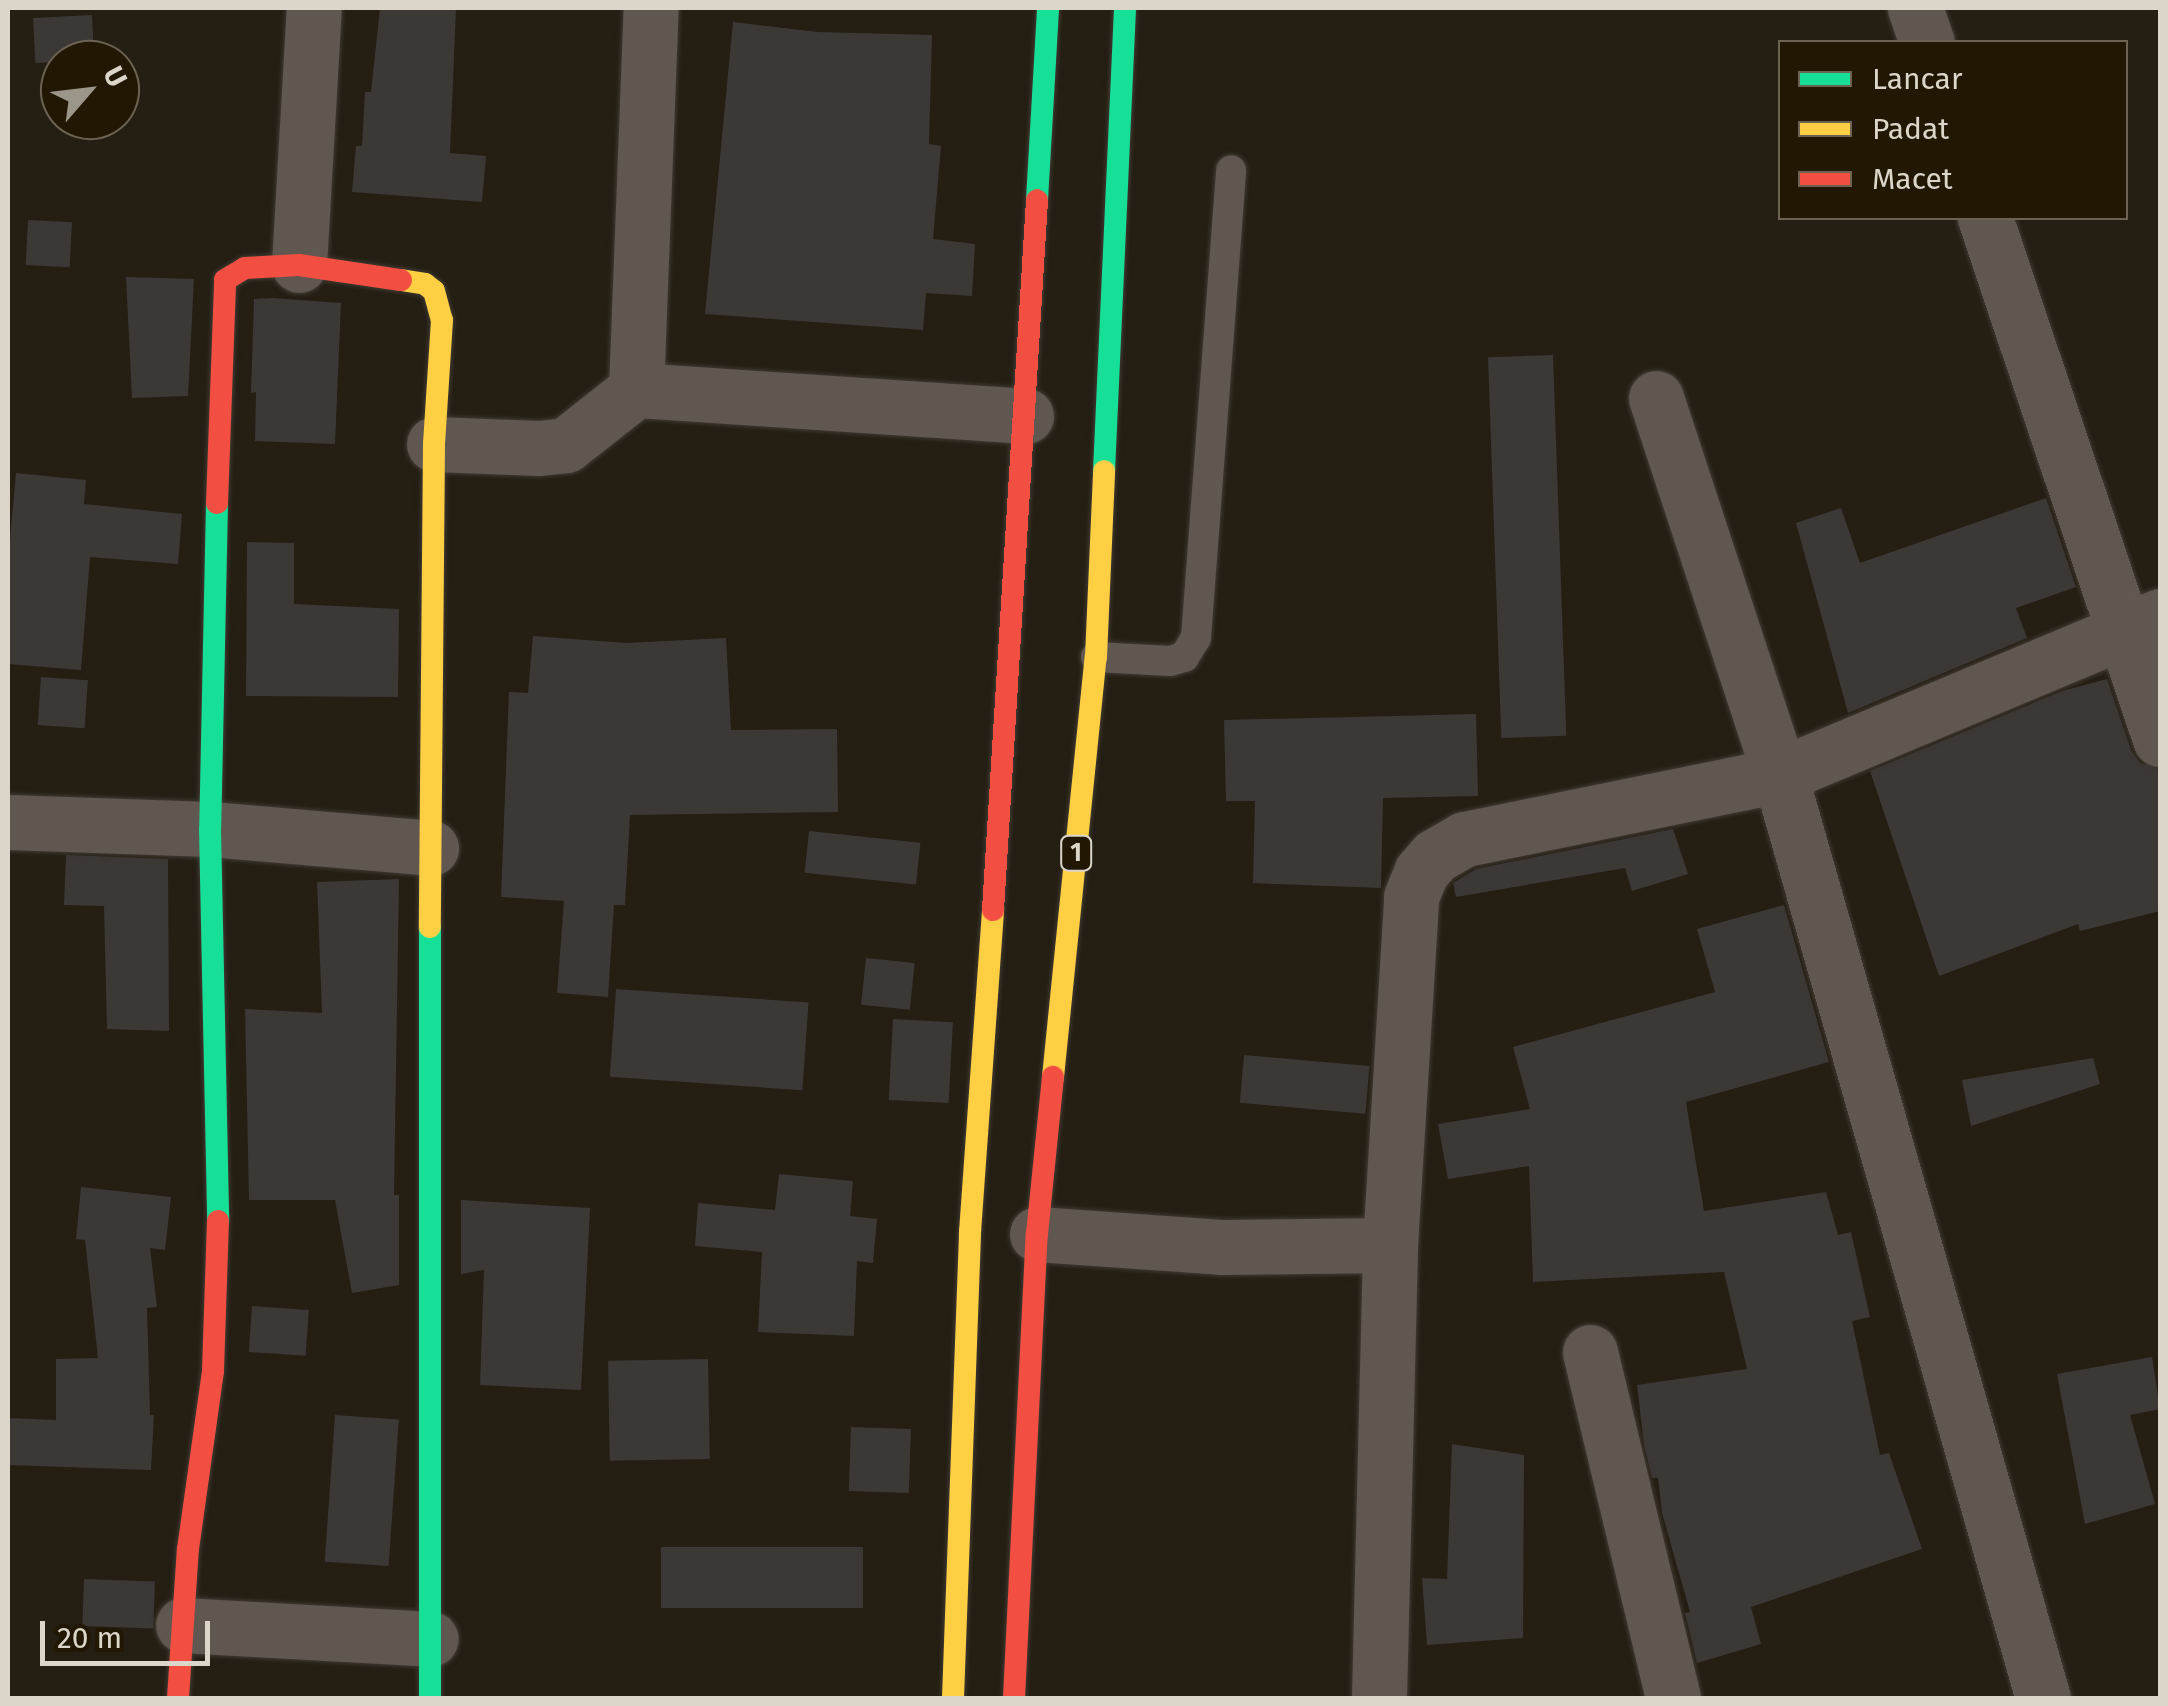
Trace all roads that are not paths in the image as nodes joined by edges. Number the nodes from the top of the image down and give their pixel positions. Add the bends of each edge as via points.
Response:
1 (314, 8) edge
2 (651, 8) edge
3 (1048, 8) edge
4 (1125, 8) edge
5 (1915, 8) edge
6 (1926, 40) edge
7 (1231, 170) dead end
8 (1986, 220) edge
9 (298, 266) junction
10 (636, 390) junction
11 (1656, 398) dead end
12 (1026, 416) junction
13 (434, 444) junction
14 (2142, 624) edge
15 (1096, 657) junction
16 (2160, 739) edge
17 (1780, 775) junction
18 (8, 822) edge
19 (210, 830) junction
20 (431, 848) junction
21 (1037, 1234) junction
22 (1390, 1245) junction
23 (1590, 1352) dead end
24 (182, 1625) junction
25 (430, 1639) junction
26 (178, 1698) edge
27 (430, 1698) edge
28 (953, 1698) edge
29 (1014, 1698) edge
30 (1379, 1698) edge
31 (1674, 1698) edge
32 (2043, 1698) edge

1 - 9 street
2 - 10 street
3 - 12 main road
4 - 15 main road, 1
5 - 6 street
7 - 15 lane via 1196,638 1184,657 1170,661
8 - 14 street
9 - 13 main road via 425,284 434,291 442,320
9 - 19 main road via 245,268 224,280
10 - 12 street
10 - 13 street via 566,445
11 - 17 street
12 - 28 main road via 970,1232
13 - 20 main road
14 - 16 street
14 - 17 street
15 - 21 main road, 1
17 - 22 street via 1466,838 1421,872 1412,897
17 - 32 street
18 - 19 street
19 - 20 street
19 - 24 main road via 217,1262 213,1370
20 - 25 main road
21 - 22 street via 1221,1247
21 - 29 main road, 1
22 - 30 street
23 - 31 street
24 - 25 street
24 - 26 main road
25 - 27 main road

